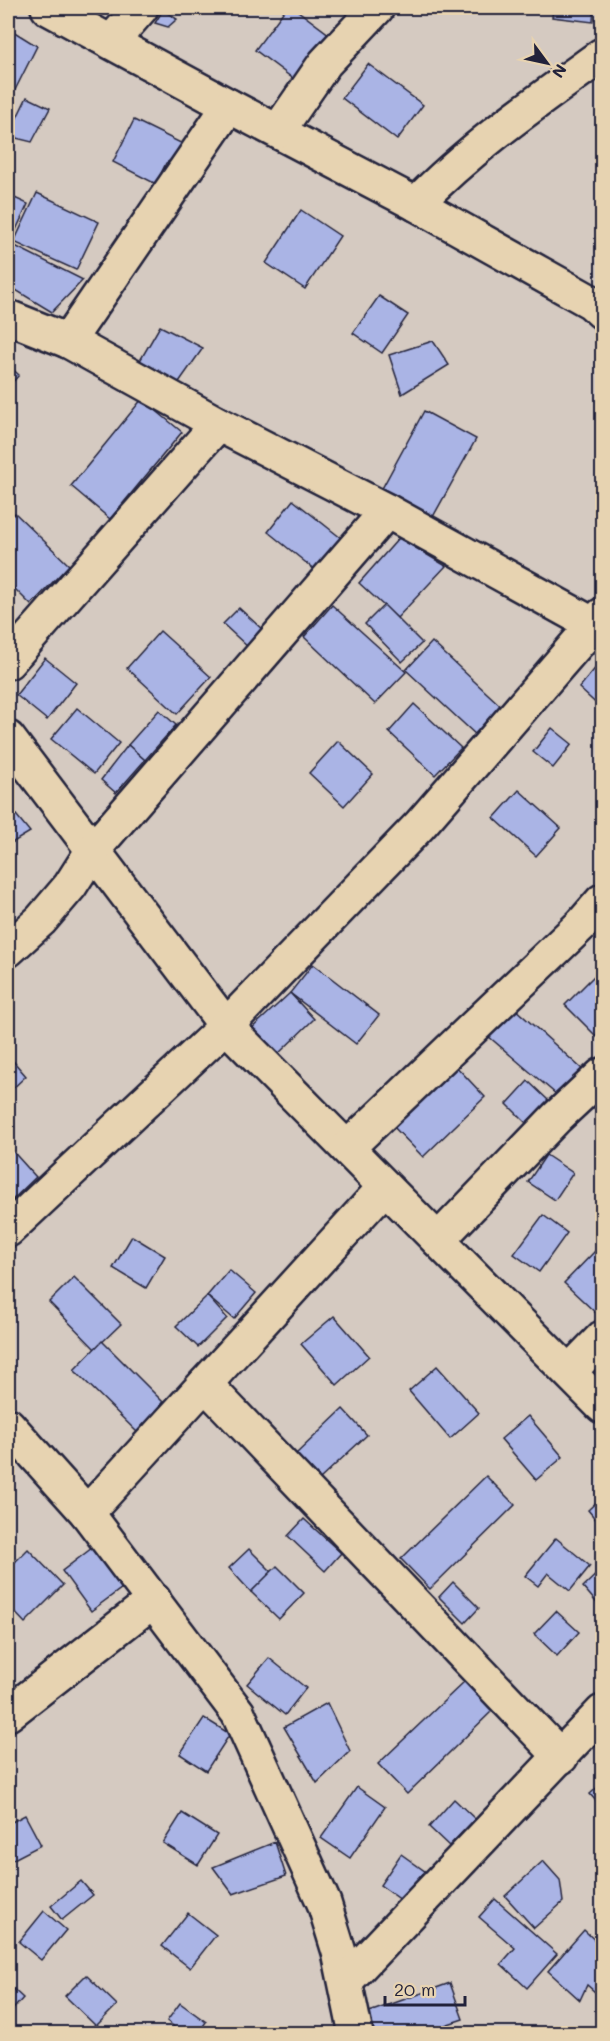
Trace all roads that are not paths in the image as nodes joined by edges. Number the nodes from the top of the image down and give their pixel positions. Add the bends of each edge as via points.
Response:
1 (48, 8) edge
2 (141, 8) edge
3 (377, 8) edge
4 (112, 41) junction
5 (603, 55) edge
6 (229, 106) junction
7 (278, 131) junction
8 (416, 204) junction
9 (599, 302) edge
10 (8, 317) edge
11 (68, 341) junction
12 (218, 424) junction
13 (387, 511) junction
14 (598, 620) edge
15 (8, 662) edge
16 (8, 738) edge
17 (93, 850) junction
18 (603, 902) edge
19 (8, 950) edge
20 (226, 1026) junction
21 (603, 1075) edge
22 (347, 1148) junction
23 (385, 1187) junction
24 (8, 1230) edge
25 (438, 1240) junction
26 (603, 1338) edge
27 (569, 1372) junction
28 (205, 1384) junction
29 (603, 1406) edge
30 (8, 1425) edge
31 (87, 1514) junction
32 (154, 1600) junction
33 (603, 1712) edge
34 (8, 1714) edge
35 (561, 1757) junction
36 (346, 1981) junction
37 (356, 2034) edge

1 - 4 street
2 - 4 street
3 - 7 street via 325,63
4 - 6 street
5 - 8 street via 447,172
6 - 7 street
6 - 11 street
7 - 8 street
8 - 9 street
10 - 11 street
11 - 12 street
12 - 13 street
12 - 15 street
13 - 14 street
13 - 17 street
14 - 20 street via 420,825
16 - 17 street
17 - 19 street via 70,886
17 - 20 street
18 - 22 street
20 - 22 street
20 - 24 street
21 - 25 street
22 - 23 street
23 - 25 street
23 - 28 street
25 - 27 street
26 - 27 street
27 - 29 street
28 - 31 street
28 - 35 street
30 - 31 street
31 - 32 street
32 - 34 street
32 - 36 street via 238,1713 324,1903
33 - 35 street
35 - 36 street
36 - 37 street

